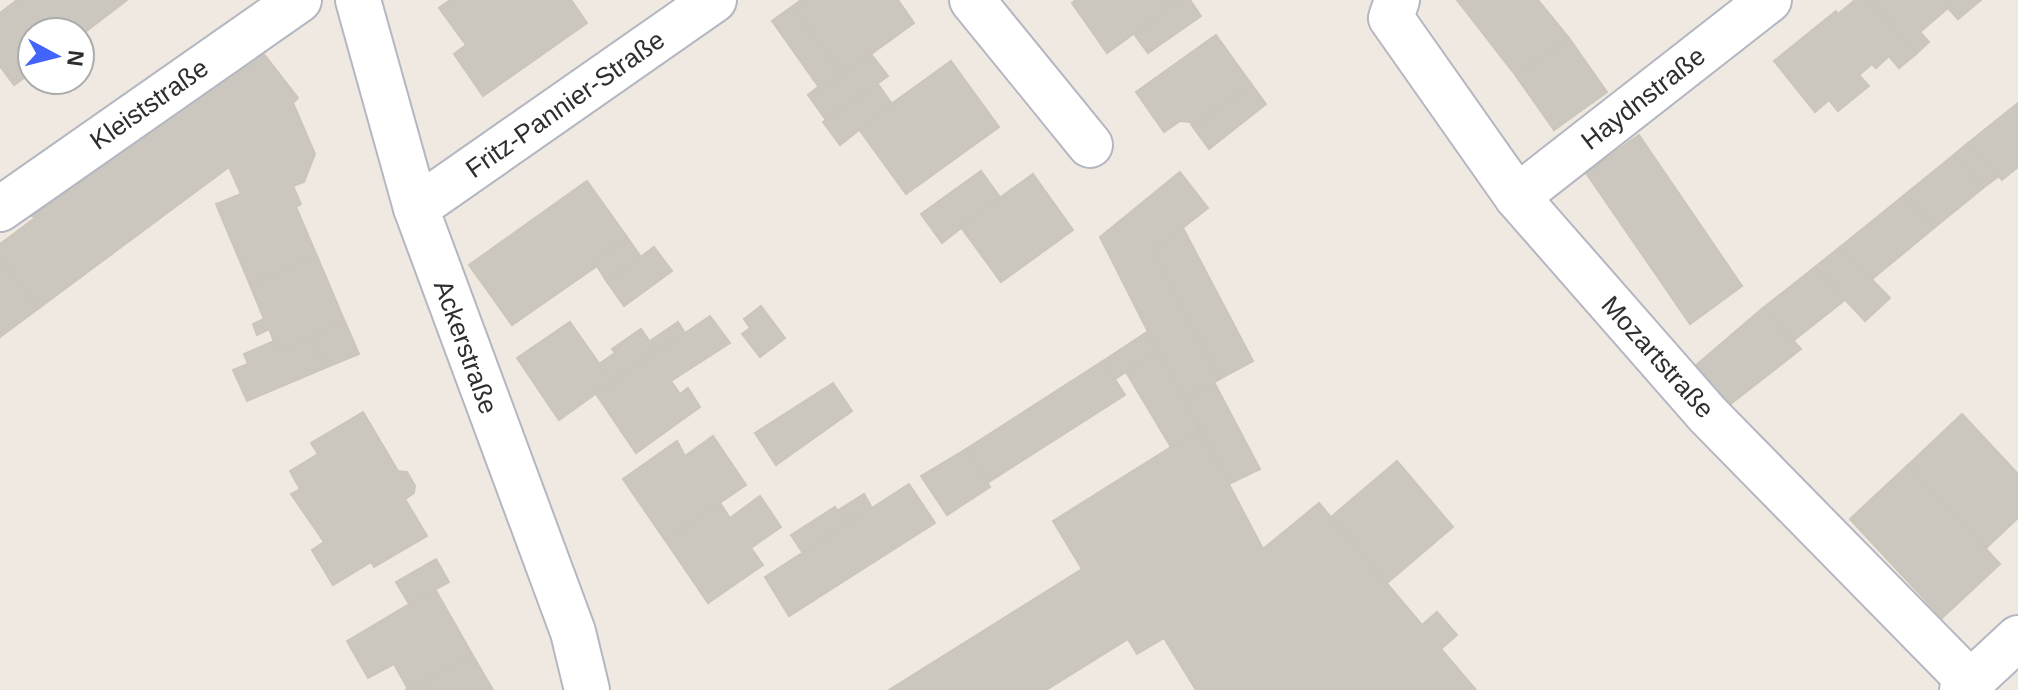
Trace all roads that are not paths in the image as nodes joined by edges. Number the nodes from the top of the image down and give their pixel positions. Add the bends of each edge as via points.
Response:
1 (299, 0) edge
2 (358, 0) edge
3 (714, 0) edge
4 (972, 0) edge
5 (1397, 0) edge
6 (1769, 0) edge
7 (1090, 145) dead end
8 (1517, 197) junction
9 (416, 208) junction
10 (0, 209) edge
11 (2018, 638) edge
12 (1966, 686) edge
13 (587, 690) edge

1 - 10 street, Kleiststraße
2 - 9 street, Ackerstraße
3 - 9 street, Fritz-Pannier-Straße
4 - 7 street
5 - 8 street, Mozartstraße via 1391,18
6 - 8 street, Haydnstraße
8 - 12 street, Mozartstraße via 1708,415
9 - 13 street, Ackerstraße via 573,632
11 - 12 street

